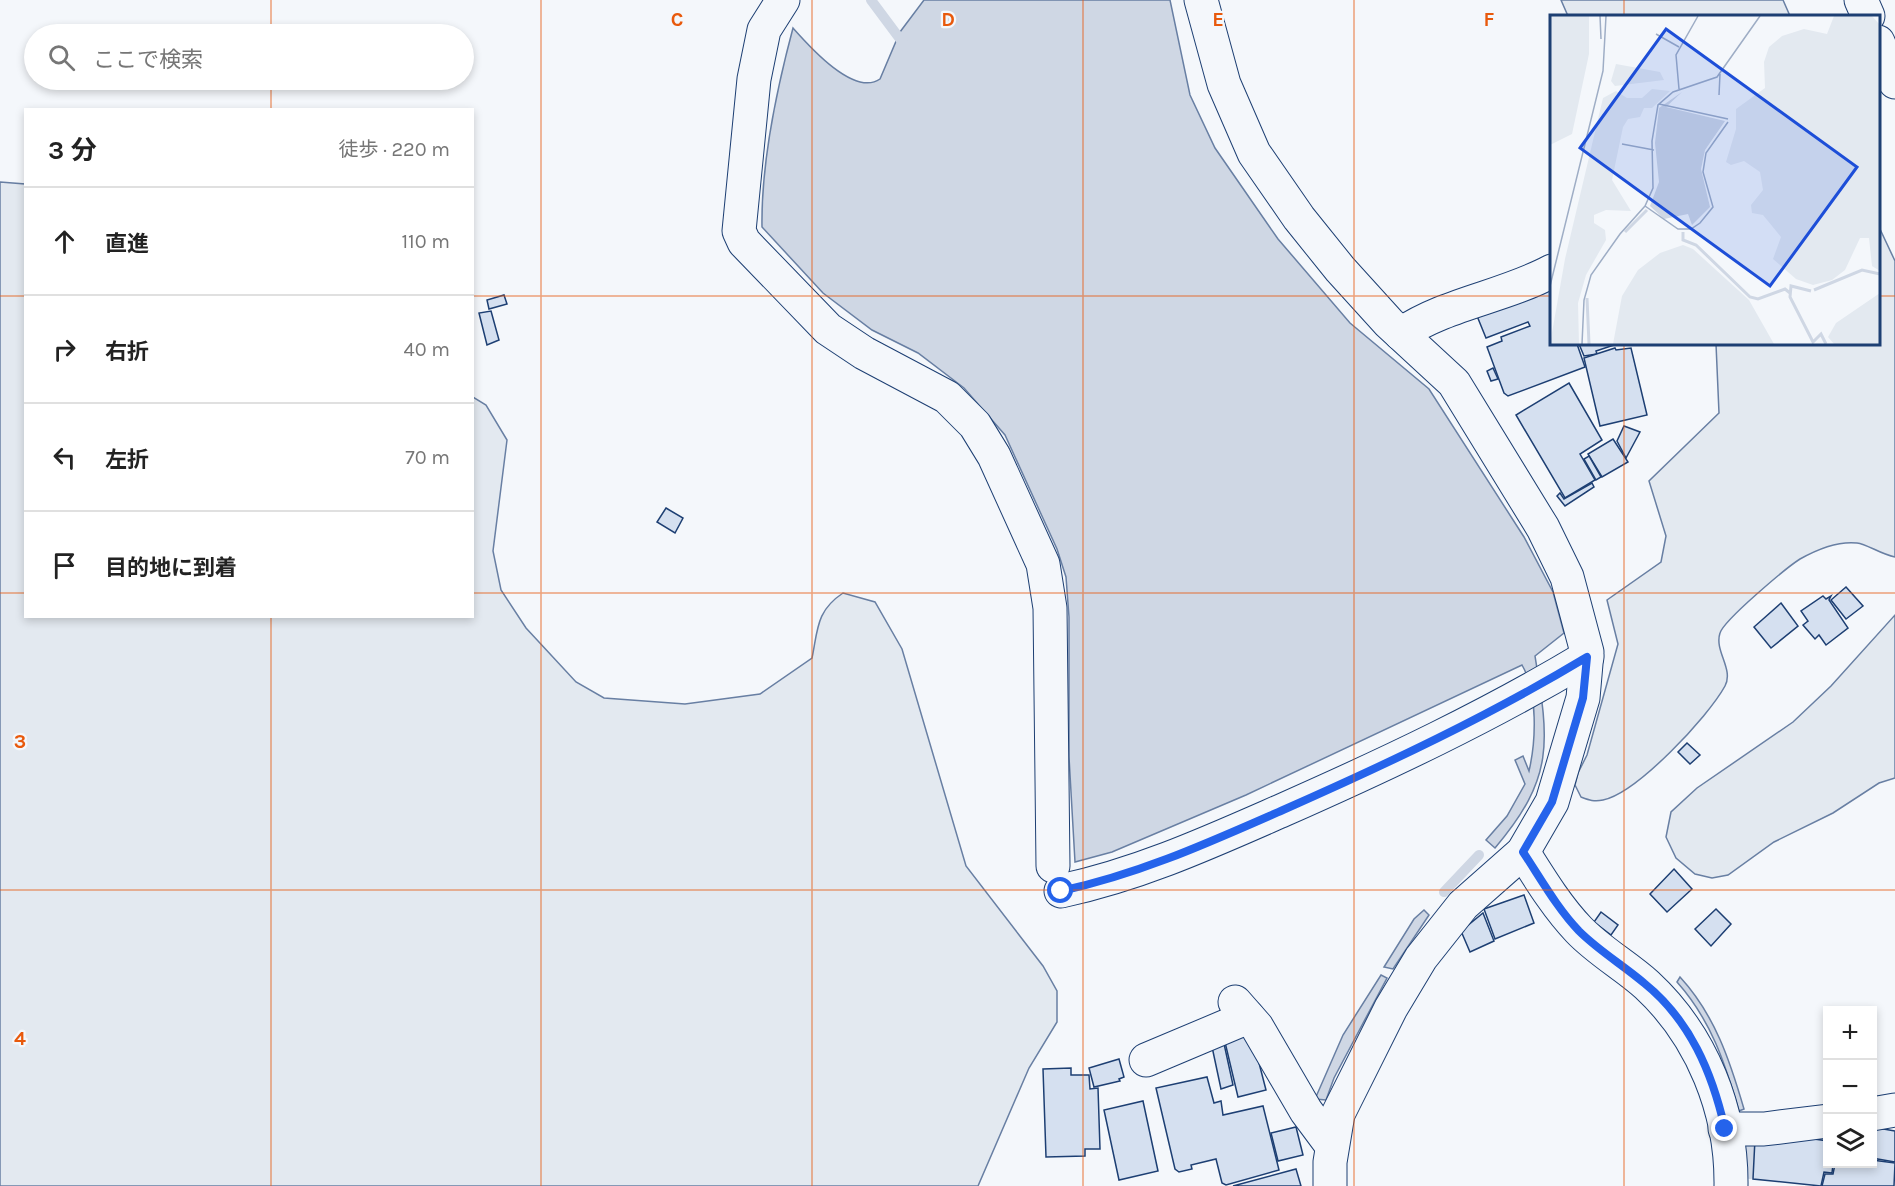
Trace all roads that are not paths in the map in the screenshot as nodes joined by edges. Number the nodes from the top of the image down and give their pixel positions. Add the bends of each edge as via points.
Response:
1 (783, 0) edge
2 (1201, 0) edge
3 (1862, 0) edge
4 (1868, 15) edge
5 (1880, 47) edge
6 (1895, 82) edge
7 (1550, 272) edge
8 (1401, 334) junction
9 (1587, 657) junction
10 (1523, 852) junction
11 (1146, 1060) dead end
12 (1895, 1110) edge
13 (1877, 1113) edge
14 (1823, 1122) edge
15 (1725, 1129) junction
16 (1332, 1146) junction
17 (1330, 1186) edge
18 (1731, 1186) edge

1 - 9 main road via 764,30 754,79 739,231 744,242 828,329 947,397 975,425 994,456 1043,564 1050,608 1057,878 1105,882 1164,862 1458,730
2 - 8 main road via 1224,84 1254,153 1340,269
3 - 4 main road
5 - 6 main road
7 - 8 main road via 1445,311
8 - 9 main road via 1454,383 1543,528 1567,577
9 - 10 main road via 1583,698 1552,802
10 - 15 main road via 1579,931 1671,1008 1703,1058
10 - 16 main road via 1463,905 1421,958 1362,1061 1338,1113
11 - 16 main road via 1242,1009
12 - 13 main road
14 - 15 main road
15 - 18 main road via 1731,1157
16 - 17 main road

